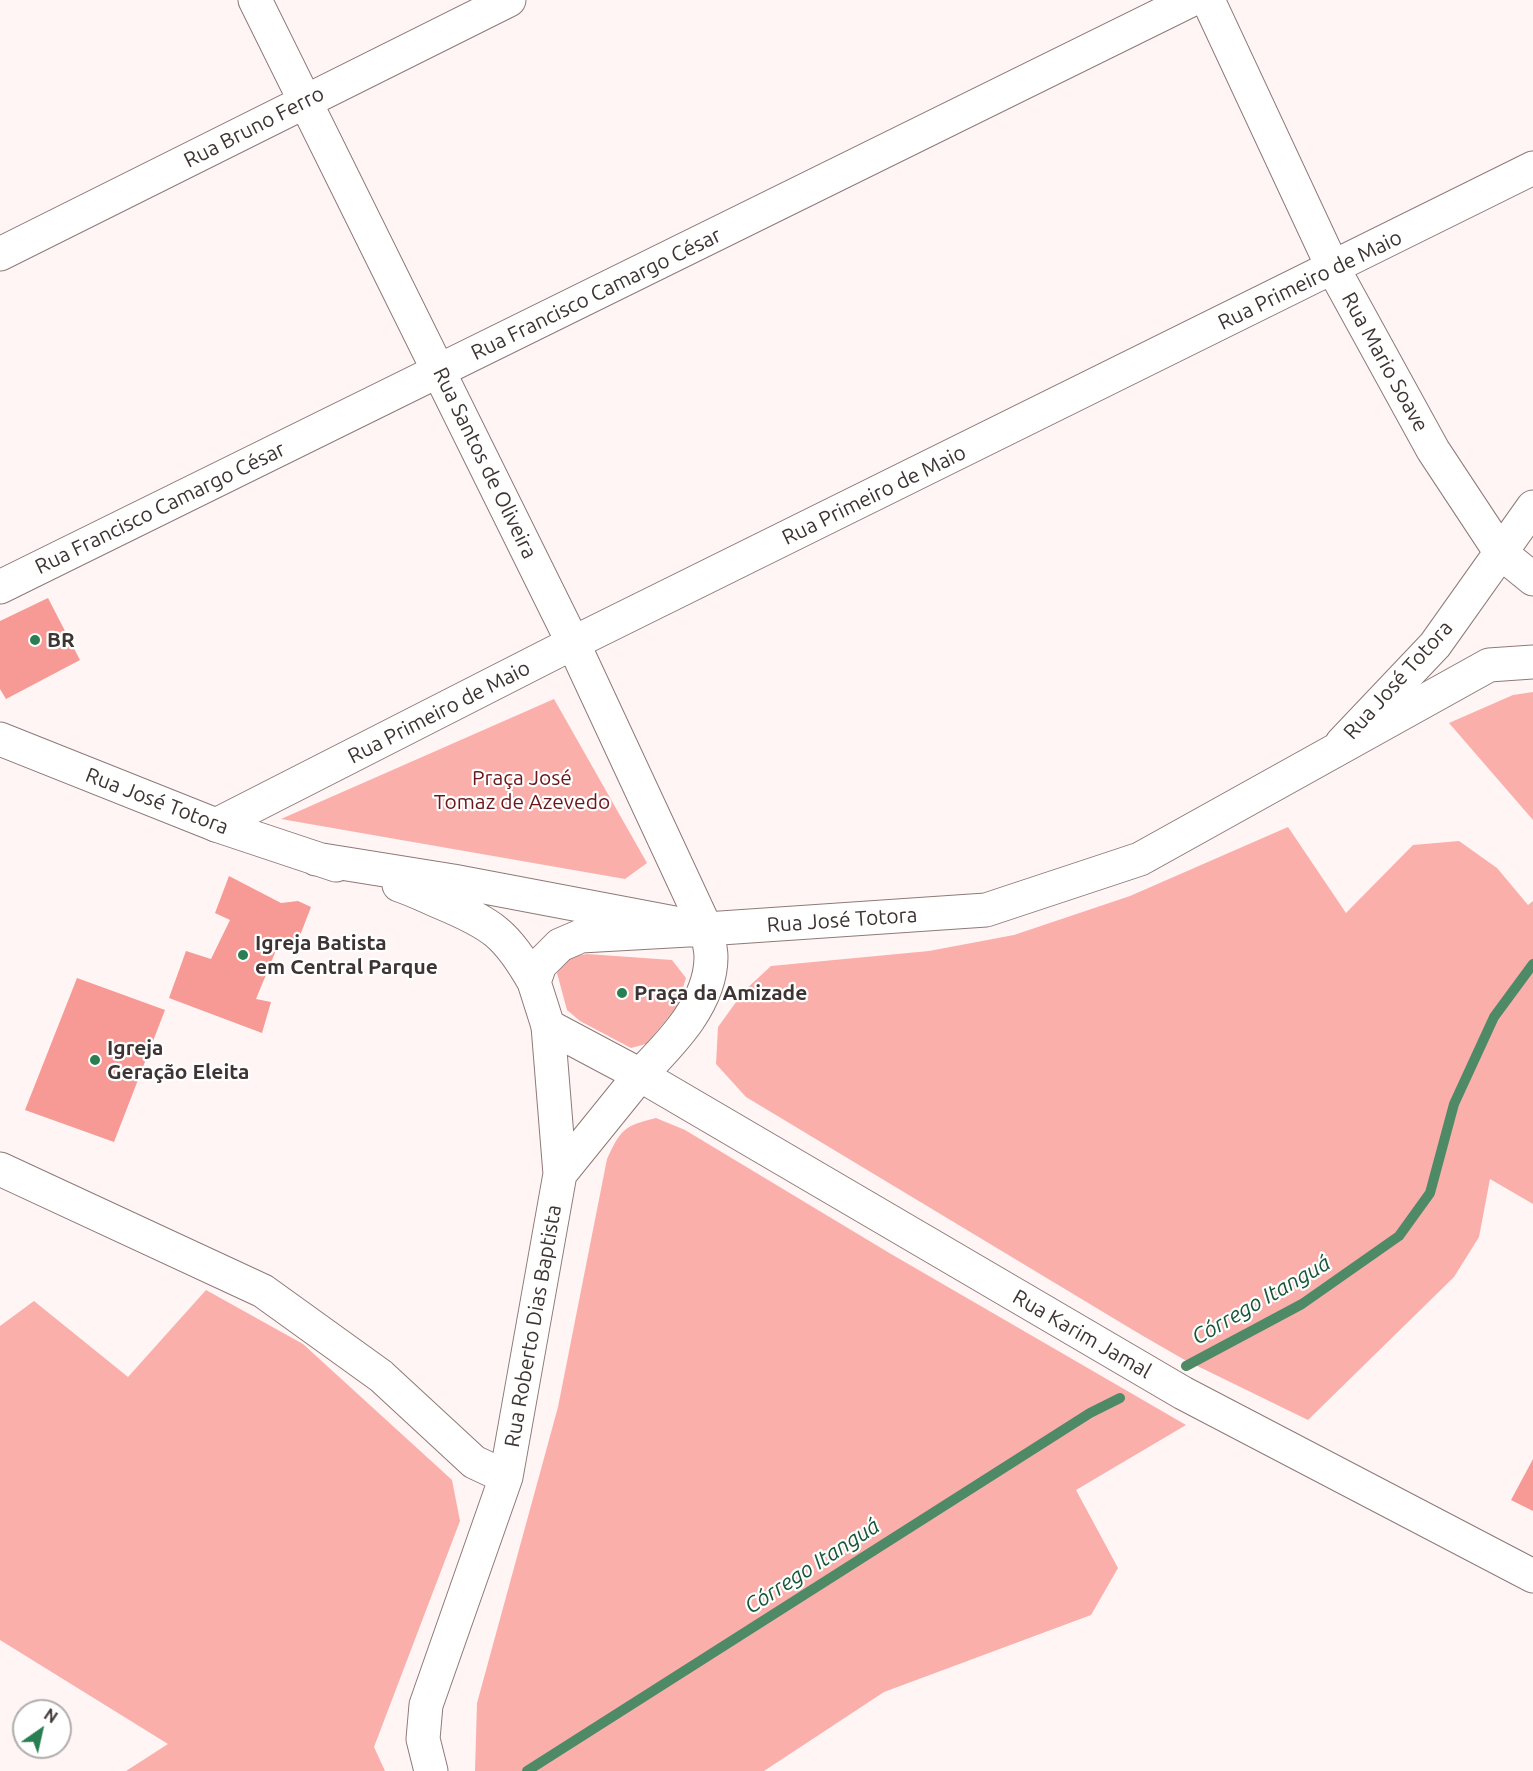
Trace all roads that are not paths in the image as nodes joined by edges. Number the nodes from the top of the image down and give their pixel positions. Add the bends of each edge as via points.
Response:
1 (255, 0) edge
2 (509, 0) edge
3 (1191, 0) edge
4 (1208, 0) edge
5 (307, 100) junction
6 (1533, 168) edge
7 (0, 254) edge
8 (1333, 268) junction
9 (440, 371) junction
10 (1533, 507) edge
11 (1502, 553) junction
12 (1533, 579) edge
13 (0, 586) edge
14 (573, 643) junction
15 (1533, 662) edge
16 (0, 739) edge
17 (1337, 749) junction
18 (216, 825) junction
19 (316, 859) junction
20 (706, 929) junction
21 (534, 982) junction
22 (548, 1026) junction
23 (640, 1075) junction
24 (0, 1169) edge
25 (560, 1174) junction
26 (506, 1477) junction
27 (1533, 1576) edge
28 (431, 1771) edge

1 - 5 street, Rua Santos de Oliveira
2 - 5 street, Rua Bruno Ferro
3 - 9 street, Rua Francisco Camargo César
4 - 8 street, Rua Mario Soave
5 - 7 street, Rua Bruno Ferro
5 - 9 street, Rua Santos de Oliveira
6 - 8 street, Rua Primeiro de Maio
8 - 11 street, Rua Mario Soave via 1433,450
8 - 14 street, Rua Primeiro de Maio
9 - 13 street, Rua Francisco Camargo César
9 - 14 street, Rua Santos de Oliveira
10 - 11 street, Rua José Totora
11 - 12 street, Rua Mario Soave
11 - 17 street, Rua José Totora via 1435,645
14 - 18 street, Rua Primeiro de Maio
14 - 20 street, Rua Santos de Oliveira
15 - 17 street, Rua José Totora via 1489,665
16 - 18 street, Rua José Totora
17 - 20 street, Rua José Totora via 1140,859 987,910
18 - 19 street, Rua José Totora
19 - 20 street, Rua José Totora
19 - 21 street, Rua José Totora via 406,887 483,920 515,949
20 - 21 street via 581,936 550,953
20 - 23 street via 711,958 706,983 684,1028
21 - 22 street
22 - 23 street
22 - 25 street, Rua Roberto Dias Baptista
23 - 25 street, Rua Roberto Dias Baptista
23 - 27 street, Rua Karim Jamal via 1183,1393
24 - 26 street via 263,1291 381,1376 474,1462
25 - 26 street, Rua Roberto Dias Baptista
26 - 28 street, Rua Roberto Dias Baptista via 426,1705 423,1739

